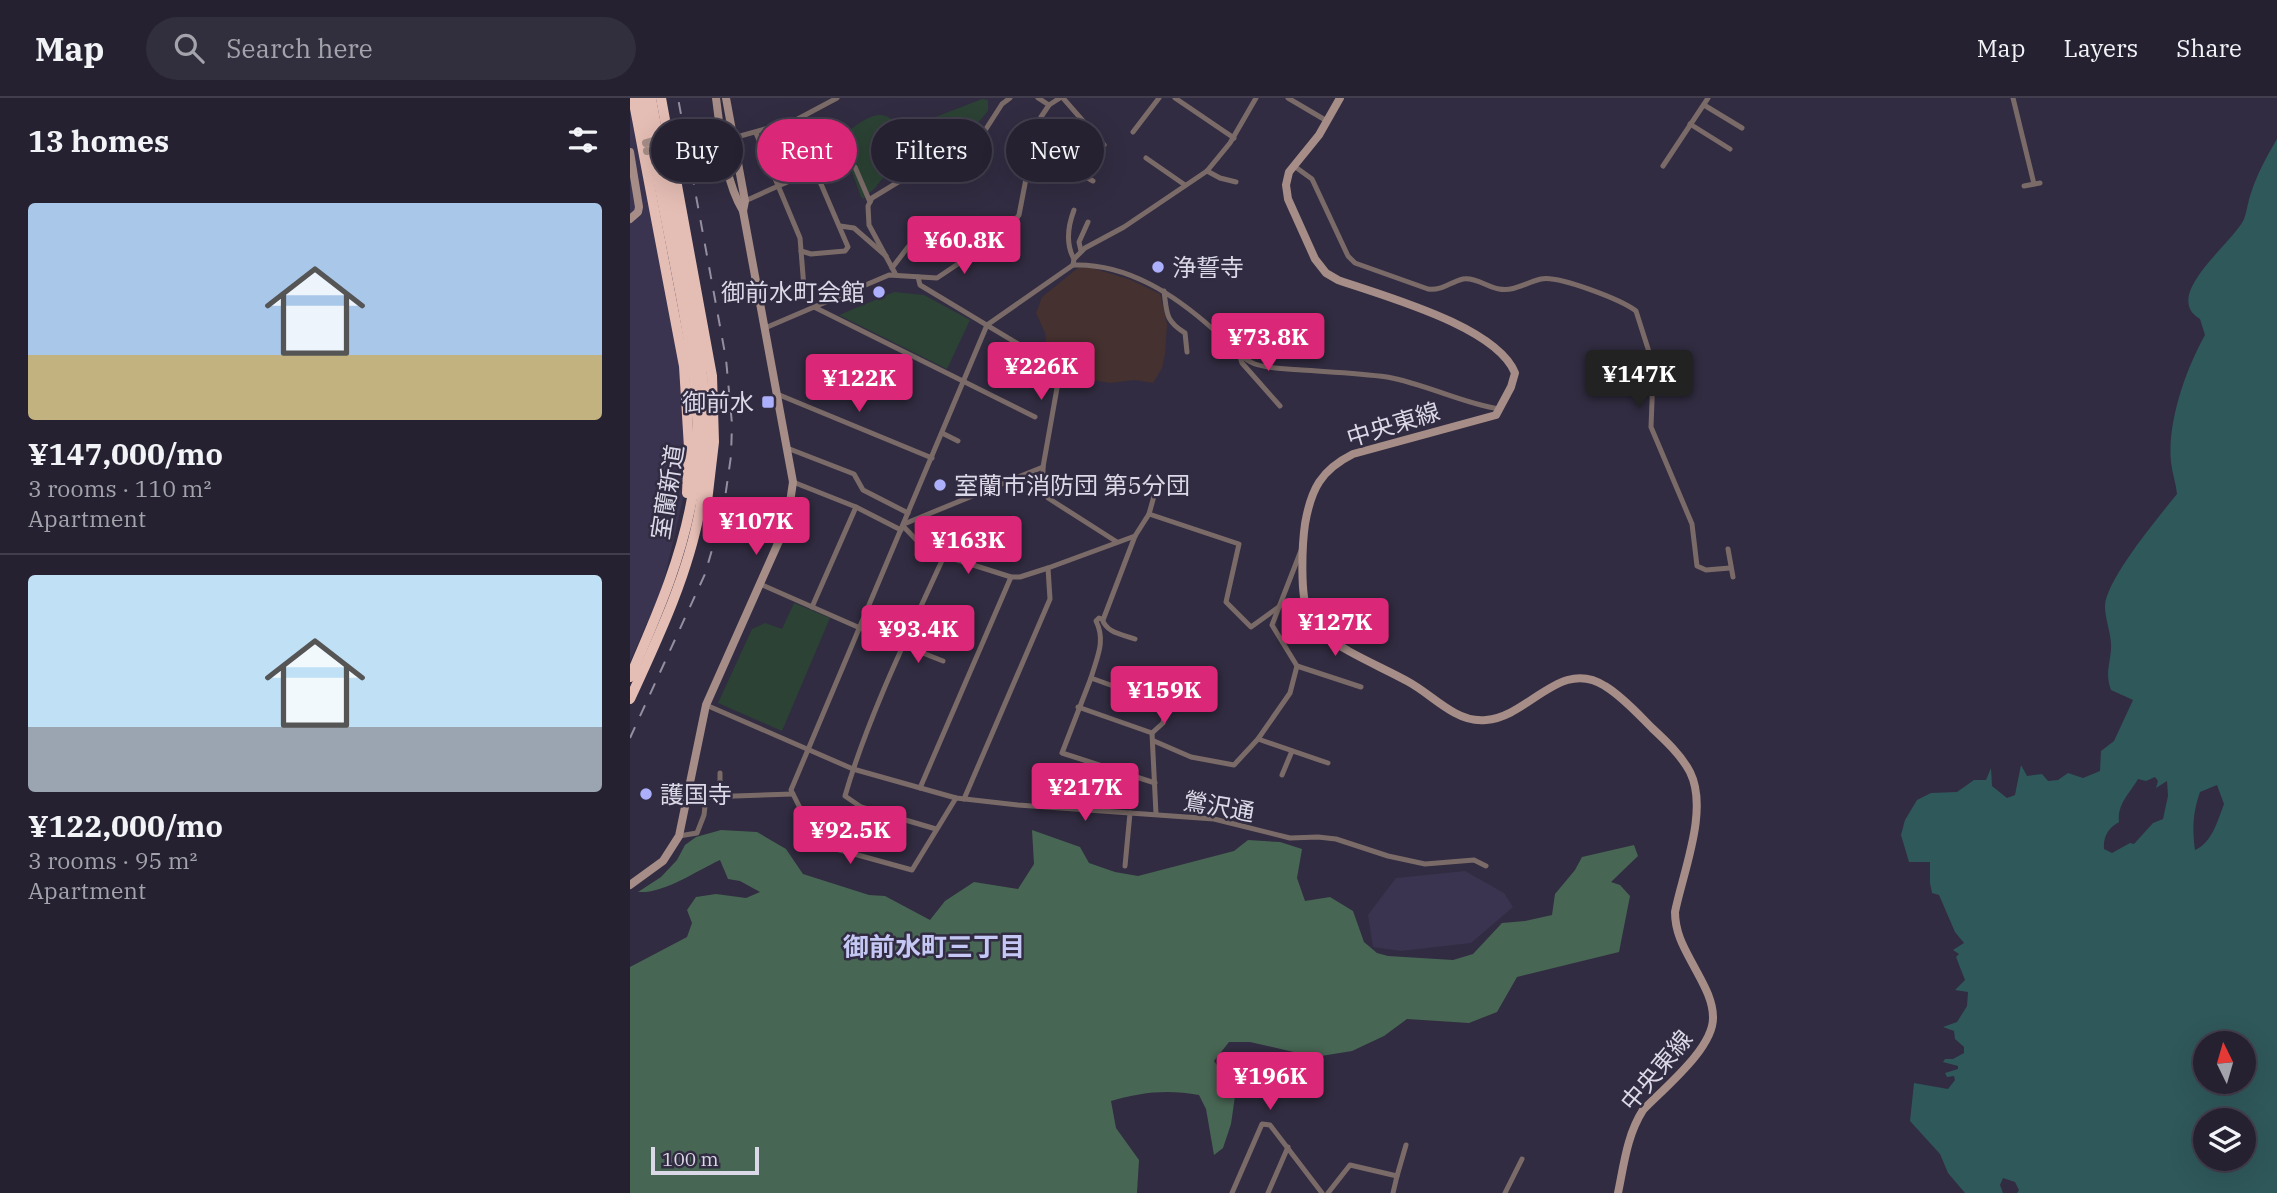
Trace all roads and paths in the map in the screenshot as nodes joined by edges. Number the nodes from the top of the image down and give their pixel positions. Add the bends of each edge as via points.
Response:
1 (633, 98) edge
2 (642, 98) edge
3 (651, 98) edge
4 (661, 98) edge
5 (716, 98) edge
6 (726, 98) edge
7 (838, 98) edge
8 (1010, 98) edge
9 (1038, 98) edge
10 (1061, 98) edge
11 (1159, 98) edge
12 (1256, 98) edge
13 (1288, 98) edge
14 (1340, 98) edge
15 (1708, 98) edge
16 (2013, 98) edge
17 (1179, 99) edge
18 (1049, 105) junction
19 (1704, 105) junction
20 (666, 119) edge
21 (719, 119) edge
22 (729, 119) edge
23 (798, 119) edge
24 (1040, 119) edge
25 (1080, 119) edge
26 (1327, 121) junction
27 (1690, 124) junction
28 (1742, 128) dead end
29 (1133, 132) dead end
30 (756, 133) joint
31 (743, 136) edge
32 (1234, 138) junction
33 (639, 148) edge
34 (1730, 149) dead end
35 (1146, 158) dead end
36 (1294, 166) junction
37 (1663, 166) dead end
38 (1207, 171) junction
39 (857, 172) edge
40 (678, 182) edge
41 (733, 182) edge
42 (741, 182) edge
43 (789, 182) edge
44 (820, 182) edge
45 (1025, 182) edge
46 (1236, 182) dead end
47 (1185, 185) junction
48 (2024, 186) dead end
49 (778, 187) junction
50 (745, 201) junction
51 (870, 202) junction
52 (1074, 210) dead end
53 (744, 211) junction
54 (630, 219) edge
55 (1088, 222) dead end
56 (840, 226) junction
57 (908, 247) dead end
58 (801, 251) junction
59 (1081, 251) junction
60 (886, 256) junction
61 (1073, 262) junction
62 (892, 268) junction
63 (895, 275) junction
64 (918, 277) junction
65 (804, 288) dead end
66 (1163, 290) junction
67 (814, 307) junction
68 (986, 325) junction
69 (765, 328) junction
70 (1187, 352) dead end
71 (1238, 352) junction
72 (963, 381) junction
73 (777, 394) junction
74 (1280, 406) dead end
75 (1499, 409) junction
76 (1035, 417) dead end
77 (942, 433) junction
78 (958, 441) dead end
79 (787, 448) junction
80 (932, 458) junction
81 (1043, 467) junction
82 (793, 482) junction
83 (1153, 496) dead end
84 (856, 507) junction
85 (908, 513) junction
86 (1149, 514) junction
87 (686, 527) junction
88 (903, 527) junction
89 (1135, 536) junction
90 (1117, 542) junction
91 (1303, 545) junction
92 (1728, 549) dead end
93 (945, 554) junction
94 (685, 565) junction
95 (1048, 568) junction
96 (1730, 568) junction
97 (1011, 577) junction
98 (1733, 577) dead end
99 (760, 584) junction
100 (1280, 606) junction
101 (812, 607) junction
102 (1102, 620) junction
103 (860, 628) junction
104 (1135, 639) dead end
105 (904, 644) junction
106 (943, 662) dead end
107 (1297, 666) junction
108 (630, 677) edge
109 (1091, 678) junction
110 (1361, 687) dead end
111 (630, 699) edge
112 (706, 705) junction
113 (1078, 707) junction
114 (1152, 733) junction
115 (1258, 740) junction
116 (1154, 741) junction
117 (806, 750) junction
118 (1292, 751) junction
119 (1328, 763) dead end
120 (853, 769) junction
121 (720, 773) dead end
122 (1282, 775) dead end
123 (1155, 783) junction
124 (920, 788) junction
125 (793, 794) junction
126 (720, 797) junction
127 (956, 798) junction
128 (964, 799) junction
129 (1130, 813) junction
130 (1156, 814) junction
131 (936, 829) junction
132 (679, 836) junction
133 (1125, 866) dead end
134 (1486, 866) dead end
135 (630, 885) edge
136 (1406, 1145) dead end
137 (1288, 1147) junction
138 (1522, 1159) dead end
139 (1397, 1177) junction
140 (1232, 1193) edge
141 (1268, 1193) edge
142 (1322, 1193) edge
143 (1328, 1193) edge
144 (1394, 1193) edge
145 (1505, 1193) edge
146 (1618, 1193) edge

1 - 33 highway
2 - 87 highway, 室蘭新道 via 694,381 696,455
3 - 94 highway, 室蘭新道 via 706,405 703,487
4 - 20 highway
5 - 21 main road
6 - 22 main road
7 - 23 street
8 - 51 street via 979,136
9 - 18 street
10 - 18 street
10 - 25 street
11 - 29 street
12 - 32 street
13 - 26 street
14 - 26 main road
15 - 19 street
16 - 48 street via 2037,184
17 - 32 street
18 - 24 street
19 - 27 street
19 - 28 street
26 - 36 main road
27 - 34 street
27 - 37 street
30 - 31 street
30 - 49 street
32 - 38 street
33 - 54 main road via 639,207
33 - 87 highway via 684,366 689,448
35 - 47 street
36 - 75 main road via 1286,185 1288,199 1320,267 1338,280 1462,327 1491,345 1515,373
36 - 96 street via 1312,179 1348,256 1361,267 1437,290 1461,279 1500,290 1554,277 1636,311 1653,375 1651,427 1692,524 1698,566
38 - 46 street
38 - 47 street
39 - 51 street
40 - 94 highway via 701,312 714,442 709,495
41 - 53 main road
42 - 50 main road
43 - 49 street
44 - 56 street
45 - 64 street via 1019,215 1010,228 940,276
47 - 59 street
49 - 50 street
49 - 58 street
50 - 53 main road
51 - 60 street via 869,225
52 - 61 street via 1067,228
53 - 69 main road
55 - 59 street via 1079,242
56 - 58 street via 848,247 845,251
56 - 60 street via 854,228
57 - 62 street
58 - 65 street
59 - 61 street
60 - 62 street
61 - 66 street via 1108,268
61 - 68 street
62 - 63 street
63 - 64 street
63 - 67 street
64 - 68 street via 920,285
66 - 70 street via 1168,319 1185,333
66 - 71 street
67 - 69 street
67 - 72 street
68 - 72 street
68 - 81 street via 1030,351 1057,388
69 - 73 main road
71 - 74 street via 1242,363
71 - 75 street via 1246,360 1267,366 1420,384
72 - 76 street
72 - 77 street
73 - 79 main road
73 - 80 street
75 - 91 main road, 中央東線 via 1494,415 1342,460 1316,486
77 - 78 street
77 - 80 street
79 - 82 main road
79 - 85 street via 854,474 863,490
80 - 85 street
81 - 88 street
81 - 90 street via 1048,498
82 - 84 street
82 - 99 main road via 787,523
83 - 86 street
84 - 88 street
84 - 101 street
85 - 88 street
86 - 89 street
86 - 100 street via 1239,544 1226,602 1251,627
87 - 108 highway, 室蘭新道 via 668,589
88 - 93 street via 926,550
88 - 103 street
89 - 90 street
89 - 102 street
90 - 95 street
91 - 100 street
91 - 146 main road, 中央東線 via 1304,603 1323,634 1455,713 1475,720 1497,719 1561,681 1587,678 1612,690 1668,743 1689,771 1696,794 1695,822 1675,924 1706,990 1712,1028 1705,1045 1635,1122
92 - 96 street
93 - 97 street
93 - 105 street
94 - 111 highway, 室蘭新道
95 - 97 street
95 - 128 street via 1051,598
96 - 98 street
97 - 124 street
99 - 101 street
99 - 112 main road
100 - 107 street via 1272,625
101 - 103 street
102 - 104 street via 1111,631
102 - 109 street via 1096,621 1102,641
103 - 105 street
103 - 117 street
105 - 106 street
105 - 120 street
107 - 110 street
107 - 115 street via 1293,687
109 - 113 street
109 - 114 street via 1166,705 1163,723
112 - 117 street, 鶯沢通
112 - 132 main road
113 - 114 street
113 - 123 street via 1062,753
114 - 116 street
115 - 116 street via 1234,765 1191,757
115 - 118 street
116 - 123 street
117 - 120 street, 鶯沢通
117 - 125 street
118 - 119 street
118 - 122 street
120 - 124 street, 鶯沢通
120 - 131 street via 845,796 861,807
121 - 126 street
123 - 130 street
124 - 127 street, 鶯沢通
125 - 126 street
125 - 131 street via 818,844 912,870
126 - 132 street via 706,797 697,833
127 - 128 street, 鶯沢通
127 - 131 street
128 - 129 street, 鶯沢通
129 - 130 street, 鶯沢通
129 - 133 street
130 - 134 street, 鶯沢通 via 1230,821 1290,838 1336,839 1425,864 1474,860
132 - 135 main road via 663,861
136 - 139 street
137 - 140 street via 1270,1125 1262,1124
137 - 141 street
137 - 142 street
138 - 145 street
139 - 143 street via 1350,1165
139 - 144 street

